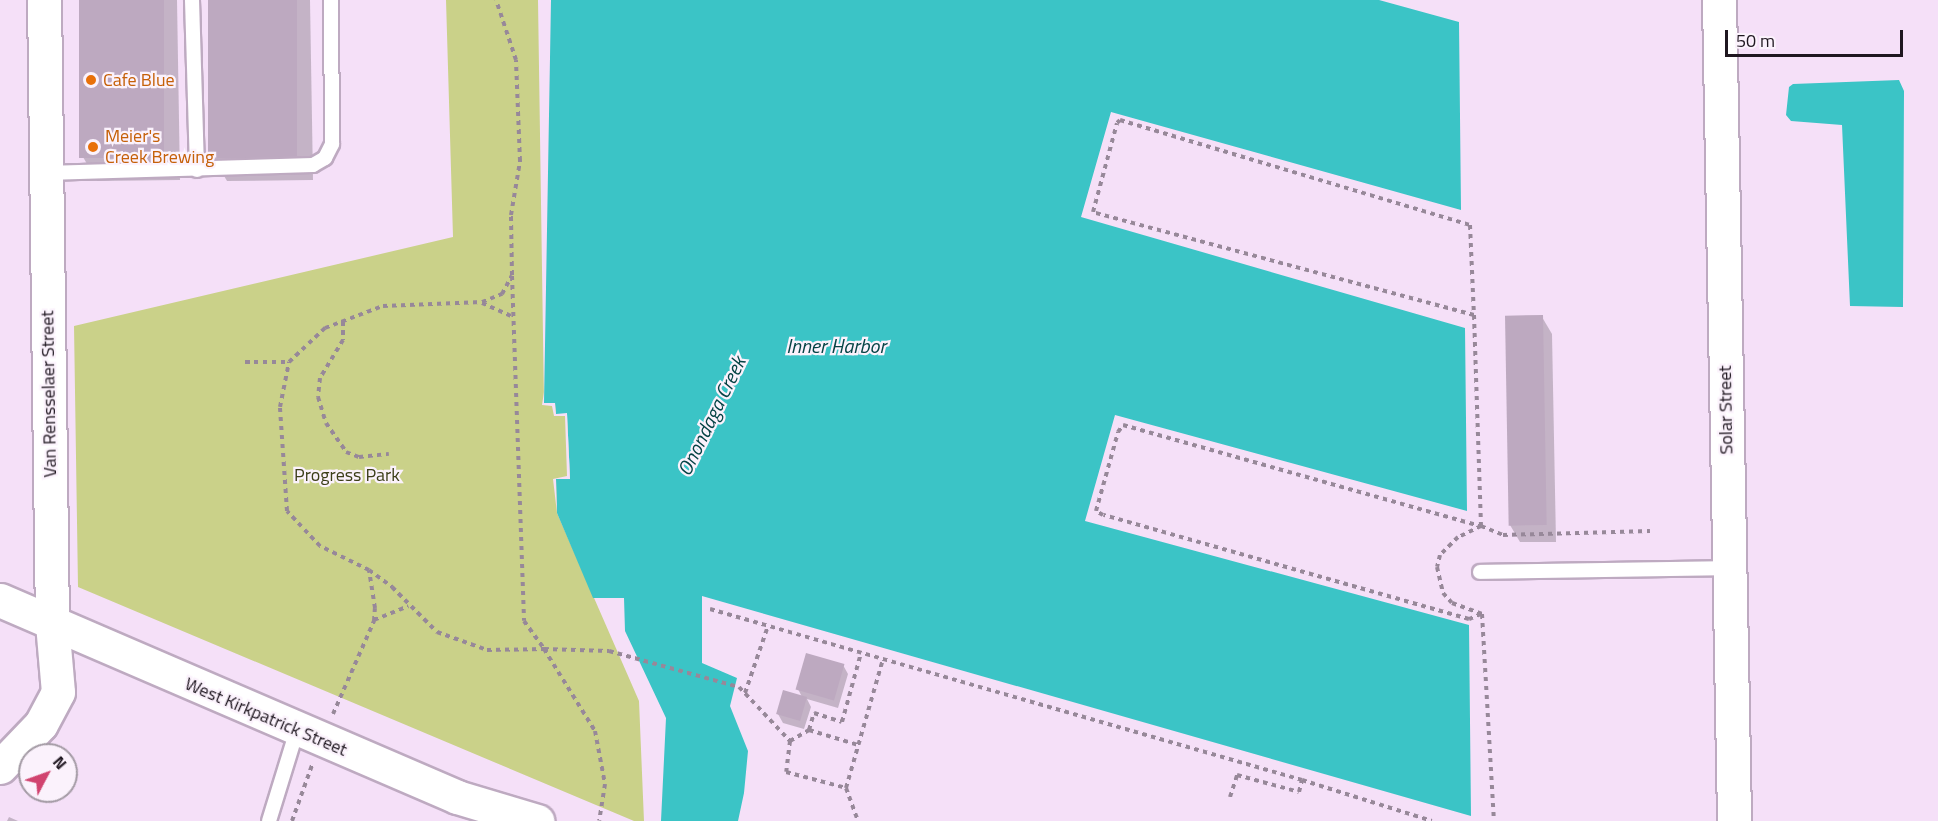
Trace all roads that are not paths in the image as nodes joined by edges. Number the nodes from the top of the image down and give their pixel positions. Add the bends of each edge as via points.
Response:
1 (44, 0) edge
2 (192, 0) edge
3 (331, 0) edge
4 (1719, 0) edge
5 (196, 170) junction
6 (46, 173) junction
7 (1729, 568) junction
8 (1480, 572) dead end
9 (0, 600) edge
10 (52, 624) junction
11 (309, 735) junction
12 (0, 767) edge
13 (269, 821) edge
14 (537, 821) edge
15 (1734, 821) edge

1 - 6 street, Van Rensselaer Street
2 - 5 lane
3 - 5 lane via 333,128 332,144 325,158 294,168
4 - 7 street, Solar Street
5 - 6 lane
6 - 10 street, Van Rensselaer Street
7 - 8 lane
7 - 15 street, Solar Street
9 - 10 street, West Kirkpatrick Street
10 - 11 street, West Kirkpatrick Street
10 - 12 street, Van Rensselaer Street via 58,692 52,708 21,748
11 - 13 lane
11 - 14 street, West Kirkpatrick Street via 457,797

